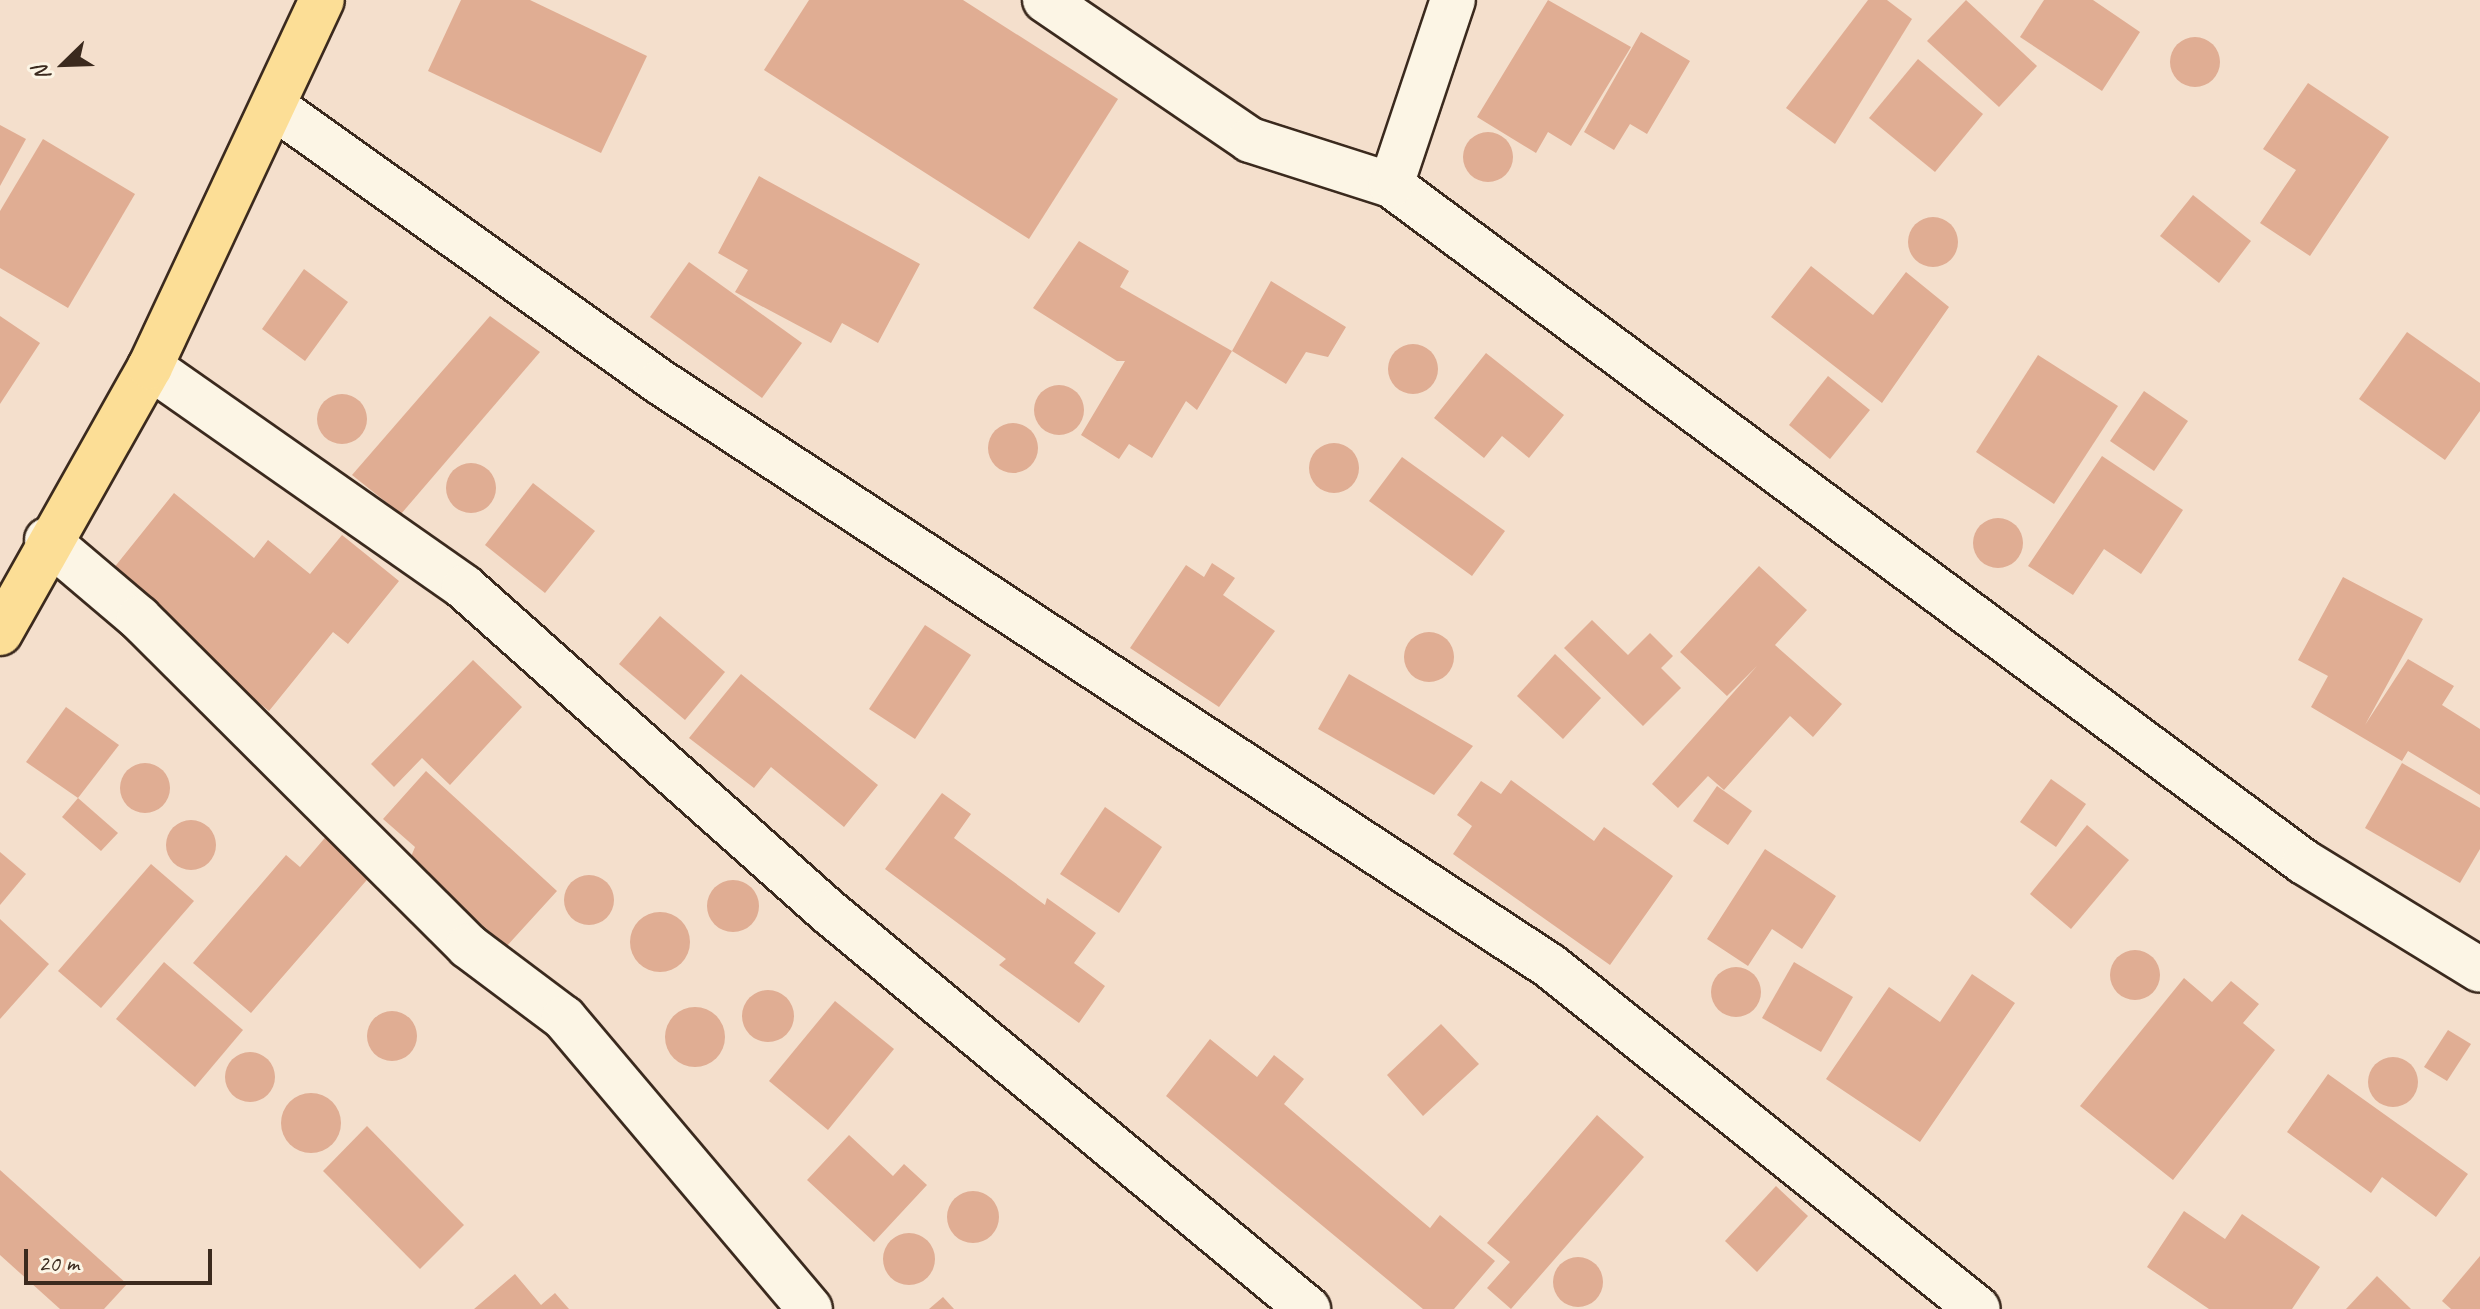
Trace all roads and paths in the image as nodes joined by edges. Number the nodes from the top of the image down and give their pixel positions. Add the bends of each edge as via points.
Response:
1 (1045, 0) edge
2 (1453, 0) edge
3 (314, 3) edge
4 (273, 106) junction
5 (1391, 185) junction
6 (150, 367) junction
7 (47, 540) junction
8 (0, 633) edge
9 (2480, 970) edge
10 (810, 1309) edge
11 (1308, 1309) edge
12 (1978, 1309) edge

1 - 5 street via 1250,140
2 - 5 street
3 - 4 main road
4 - 6 main road
4 - 12 street via 660,382 1550,966
5 - 9 street via 2304,862
6 - 7 main road
6 - 11 street via 464,587 830,913
7 - 8 main road
7 - 10 street via 139,618 468,946 564,1018

